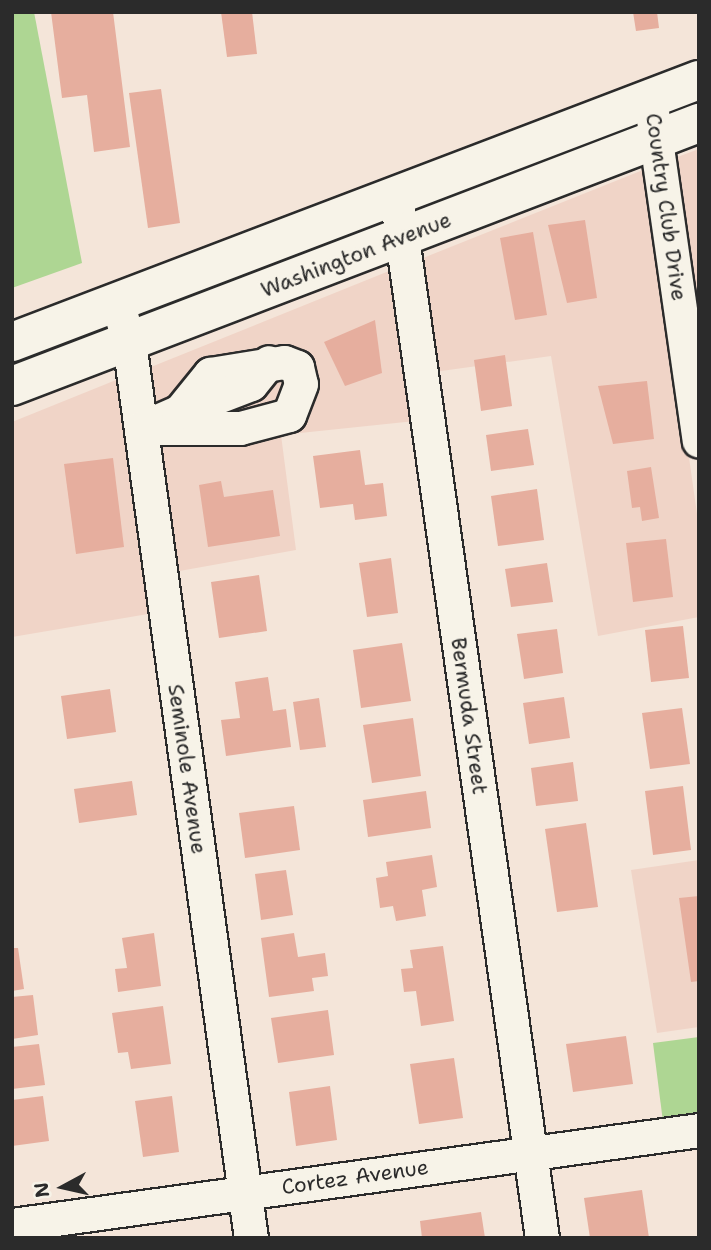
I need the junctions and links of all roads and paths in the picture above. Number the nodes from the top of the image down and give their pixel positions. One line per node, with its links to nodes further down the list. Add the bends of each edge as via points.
1 (699, 80): 2 (main road, Washington Avenue)
2 (650, 98): 4 (street, Country Club Drive); 5 (main road, Washington Avenue)
3 (699, 123): 4 (main road, Washington Avenue)
4 (656, 139): 6 (main road, Washington Avenue); 12 (street, Country Club Drive)
5 (396, 195): 6 (street, Bermuda Street); 7 (main road, Washington Avenue)
6 (402, 237): 9 (main road, Washington Avenue); 14 (street, Bermuda Street)
7 (117, 302): 8 (main road, Washington Avenue); 9 (street, Seminole Avenue)
8 (12, 342)
9 (129, 342): 10 (main road, Washington Avenue); 11 (street, Seminole Avenue)
10 (12, 386)
11 (141, 428): 11 (street, via 240,428 289,415 298,400 297,367 268,362 210,374 178,412); 15 (street, Seminole Avenue)
12 (699, 440)
13 (699, 1130): 14 (street, Cortez Avenue)
14 (530, 1152): 15 (street, Cortez Avenue); 18 (street, Bermuda Street)
15 (244, 1193): 16 (street, Cortez Avenue); 17 (street, Seminole Avenue)
16 (12, 1225)
17 (251, 1238)
18 (542, 1238)

